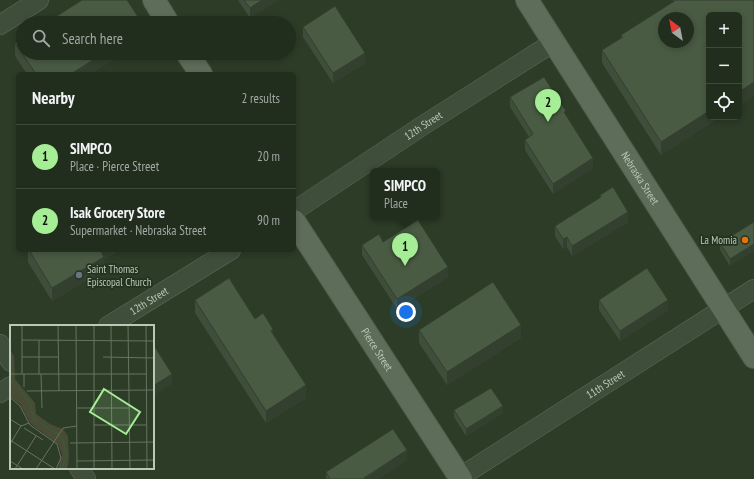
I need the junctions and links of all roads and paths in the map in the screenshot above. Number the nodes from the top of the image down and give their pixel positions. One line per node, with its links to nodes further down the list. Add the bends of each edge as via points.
1 (39, 0): 5 (street)
2 (154, 0): 4 (main road)
3 (527, 0): 6 (main road, Nebraska Street)
4 (164, 16)
5 (0, 25)
6 (554, 42): 9 (street, 12th Street); 13 (main road, Nebraska Street)
7 (192, 60): 8 (main road)
8 (200, 72)
9 (296, 210)
10 (296, 224): 21 (main road, Pierce Street)
11 (228, 252): 14 (street, 12th Street)
12 (754, 290): 13 (street, 11th Street)
13 (724, 309): 16 (main road, Nebraska Street); 21 (street, 11th Street)
14 (110, 325)
15 (0, 344): 17 (street)
16 (754, 357)
17 (10, 360)
18 (10, 387): 19 (street)
19 (0, 393)
20 (80, 469): 22 (street)
21 (459, 478)
22 (86, 479)

